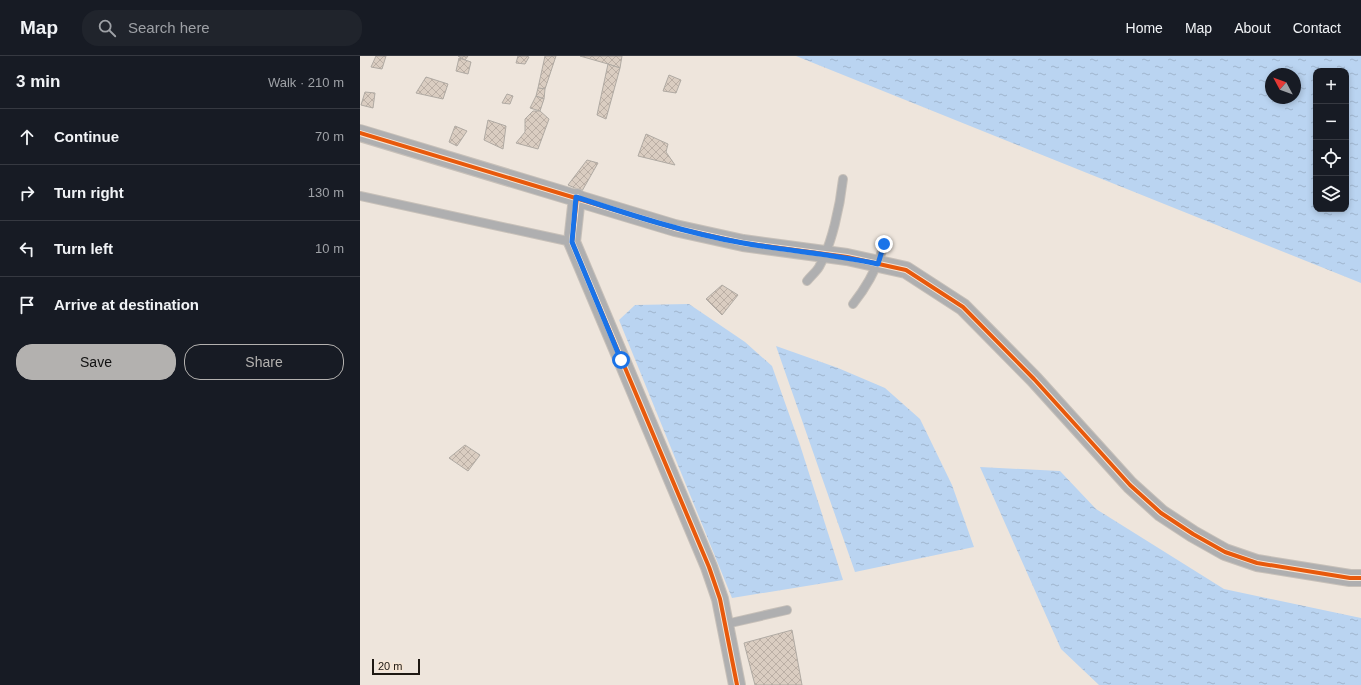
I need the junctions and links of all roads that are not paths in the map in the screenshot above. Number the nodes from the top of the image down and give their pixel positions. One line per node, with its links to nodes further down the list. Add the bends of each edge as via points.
1 (360, 133): 4 (street)
2 (843, 179): 7 (lane, via 834,228)
3 (360, 196): 5 (lane)
4 (576, 197): 5 (street); 7 (street, via 675,228 743,243)
5 (572, 242): 13 (street, via 692,527 720,599)
6 (884, 244): 8 (lane)
7 (824, 254): 8 (street); 9 (lane)
8 (878, 264): 10 (lane, via 866,287); 11 (street, via 906,270 963,307 1034,379 1130,485 1161,513 1193,534 1225,552 1257,563)
9 (807, 281)
10 (853, 304)
11 (1361, 578)
12 (787, 610): 13 (lane)
13 (726, 624): 14 (street)
14 (737, 685)

